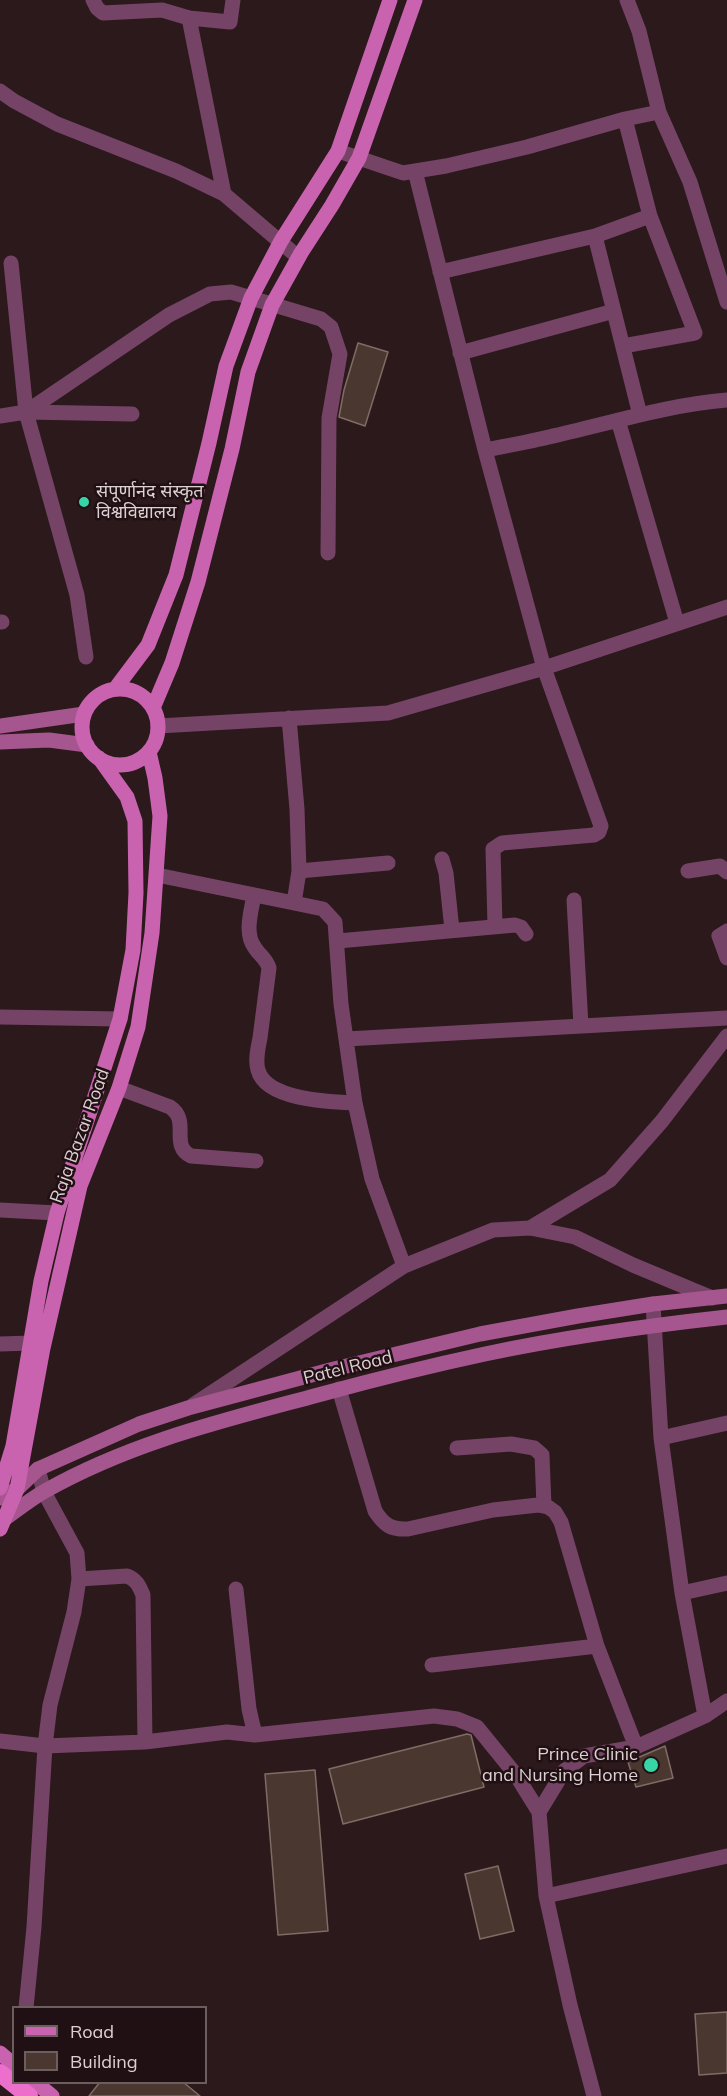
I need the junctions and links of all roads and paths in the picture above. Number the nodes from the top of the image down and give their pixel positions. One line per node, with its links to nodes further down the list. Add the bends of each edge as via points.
1 (93, 0): 6 (street, via 103,13 162,10)
2 (233, 0): 6 (street, via 230,22)
3 (390, 0): 10 (main road)
4 (415, 0): 11 (main road)
5 (627, 0): 8 (street, via 639,31)
6 (189, 18): 13 (street)
7 (0, 91): 13 (street, via 57,124)
8 (659, 112): 9 (street); 20 (street, via 690,182)
9 (625, 119): 12 (street, via 527,147); 14 (street)
10 (338, 151): 11 (street); 16 (main road)
11 (359, 158): 12 (street, via 403,173); 17 (main road)
12 (415, 171): 19 (street)
13 (224, 194): 16 (street)
14 (650, 216): 15 (street); 25 (street, via 695,333)
15 (596, 236): 19 (street); 24 (street)
16 (280, 241): 17 (street); 21 (main road)
17 (298, 257): 23 (main road)
18 (11, 263): 28 (street)
19 (440, 272): 26 (street)
20 (724, 284): 22 (street)
21 (251, 298): 23 (street); 28 (street, via 231,292 210,294 188,304); 35 (main road, via 226,366 176,575)
22 (727, 302)
23 (272, 305): 34 (street, via 321,319 331,327 340,354 329,418); 37 (main road, via 248,372)
24 (614, 311): 25 (street); 26 (street)
25 (623, 346): 30 (street)
26 (460, 353): 33 (street)
27 (727, 400): 30 (street)
28 (26, 412): 29 (street); 31 (street); 39 (street, via 76,595)
29 (132, 414)
30 (640, 415): 32 (street)
31 (0, 416)
32 (618, 420): 33 (street); 38 (street)
33 (485, 450): 40 (street)
34 (328, 553)
35 (165, 604): 37 (main road); 41 (main road, via 148,645)
36 (727, 607): 38 (street)
37 (189, 613): 42 (main road)
38 (677, 623): 40 (street)
39 (86, 657)
40 (544, 668): 44 (street, via 388,712); 62 (street, via 601,826 594,836 502,843 493,849)
41 (115, 689): 42 (main road, via 137,692); 43 (main road, via 95,698)
42 (153, 708): 47 (main road)
43 (84, 714): 45 (street); 50 (main road)
44 (290, 718): 47 (street); 55 (street)
45 (44, 719): 46 (street); 48 (street)
46 (0, 726)
47 (158, 726): 51 (main road)
48 (48, 740): 49 (street); 50 (street)
49 (0, 742)
50 (87, 746): 52 (main road)
51 (149, 752): 52 (main road, via 125,765); 58 (main road, Raja Bazar Road, via 160,816)
52 (99, 758): 69 (main road, Raja Bazar Road, via 126,797 135,821 133,950)
53 (441, 859): 63 (street)
54 (388, 863): 55 (street)
55 (299, 871): 61 (street)
56 (688, 871): 57 (street, via 720,866)
57 (727, 872)
58 (157, 875): 59 (street); 74 (main road, Raja Bazar Road, via 138,1028)
59 (254, 896): 61 (street); 75 (street, via 249,936 269,968 256,1062 261,1078 300,1097)
60 (574, 900): 71 (street)
61 (294, 903): 66 (street, via 329,914 335,922)
62 (495, 926): 63 (street); 65 (street, via 515,924)
63 (452, 930): 66 (street)
64 (727, 931): 67 (street, via 719,936)
65 (526, 934)
66 (338, 941): 73 (street)
67 (727, 958)
68 (0, 1017): 69 (street)
69 (120, 1018): 78 (main road, Raja Bazar Road)
70 (727, 1018): 71 (street)
71 (581, 1026): 73 (street)
72 (727, 1036): 79 (street, via 662,1122 610,1180)
73 (346, 1039): 75 (street)
74 (119, 1088): 76 (street, via 176,1111 185,1153); 94 (main road, Raja Bazar Road, via 71,1218)
75 (355, 1103): 80 (street, via 372,1179)
76 (256, 1161)
77 (0, 1210): 78 (street)
78 (57, 1213): 85 (main road, Raja Bazar Road)
79 (530, 1228): 80 (street, via 493,1230); 81 (street, via 575,1237 633,1265)
80 (404, 1266): 88 (street)
81 (720, 1297): 82 (street, Patel Road)
82 (653, 1304): 84 (street); 88 (street, Patel Road, via 480,1334)
83 (727, 1317): 84 (street, Patel Road)
84 (655, 1327): 87 (street, Patel Road, via 484,1354); 90 (street)
85 (31, 1343): 86 (street); 93 (main road, Raja Bazar Road, via 13,1446)
86 (0, 1344)
87 (339, 1389): 95 (street, Patel Road, via 146,1444); 97 (street, via 375,1511 383,1524 396,1530 408,1529 493,1510)
88 (188, 1408): 92 (street, Patel Road, via 139,1424)
89 (727, 1423): 90 (street)
90 (661, 1438): 102 (street)
91 (457, 1448): 97 (street, via 511,1444 534,1448 542,1455)
92 (38, 1469): 94 (street, Patel Road); 95 (street)
93 (0, 1488)
94 (17, 1489): 96 (street, Patel Road); 98 (main road, Raja Bazar Road)
95 (44, 1492): 98 (street, Patel Road); 99 (street, via 77,1553)
96 (0, 1498)
97 (544, 1506): 103 (street, via 555,1512 561,1522)
98 (2, 1523)
99 (79, 1579): 109 (street, via 127,1576 138,1584 142,1595); 110 (street)
100 (727, 1583): 102 (street)
101 (236, 1589): 107 (street)
102 (682, 1593): 106 (street)
103 (597, 1646): 104 (street); 111 (street)
104 (432, 1665)
105 (727, 1701): 106 (street)
106 (705, 1716): 111 (street)
107 (255, 1735): 109 (street, via 227,1732); 112 (street, via 434,1716 457,1719 477,1727 516,1774)
108 (0, 1741): 110 (street)
109 (145, 1742): 110 (street)
110 (45, 1746): 115 (street)
111 (636, 1747): 112 (street, via 584,1756 564,1771)
112 (539, 1812): 114 (street)
113 (727, 1856): 114 (street)
114 (546, 1896): 124 (street)
115 (26, 2006)
116 (0, 2053): 117 (main road)
117 (12, 2063)
118 (0, 2073): 119 (highway)
119 (12, 2083)
120 (14, 2084): 122 (highway)
121 (37, 2084): 123 (main road)
122 (29, 2096)
123 (52, 2096)
124 (594, 2096)

